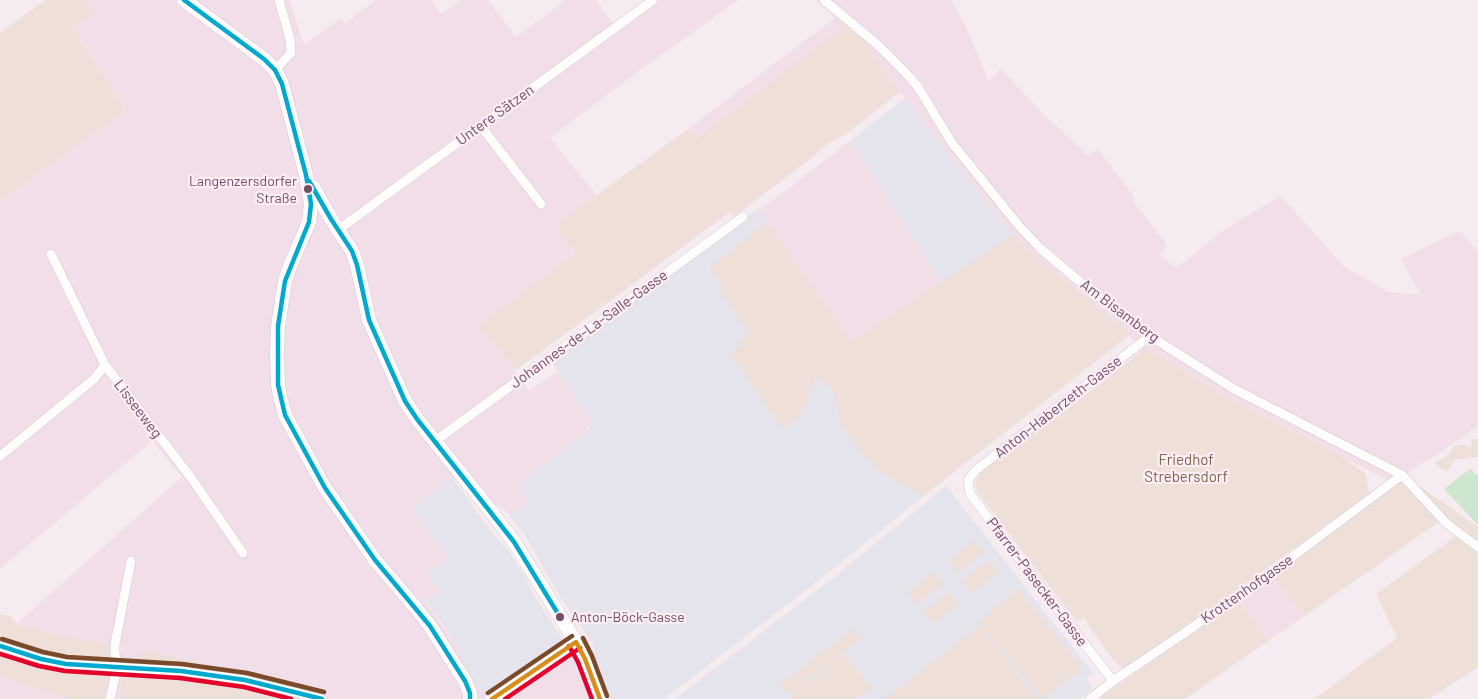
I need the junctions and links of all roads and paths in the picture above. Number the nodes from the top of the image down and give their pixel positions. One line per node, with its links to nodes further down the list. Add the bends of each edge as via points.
1 (184, 0): 5 (main road)
2 (279, 0): 5 (street, via 291,53)
3 (653, 0): 6 (street, Untere Sätzen)
4 (824, 0): 13 (street, Am Bisamberg, via 906,73 952,143 1041,249)
5 (275, 70): 7 (main road)
6 (480, 125): 8 (street); 11 (street, Untere Sätzen)
7 (306, 175): 10 (main road, via 312,204); 11 (main road)
8 (541, 204)
9 (743, 217): 15 (street, Johannes-de-La-Salle-Gasse)
10 (309, 222): 11 (main road, via 320,218); 28 (main road, via 285,281 278,326 277,370 283,407 325,488 375,560 430,626 465,681)
11 (334, 224): 15 (main road, via 355,258 369,320 391,371 405,401)
12 (51, 254): 14 (street, Lisseeweg)
13 (1150, 336): 17 (street, Am Bisamberg, via 1234,389); 18 (street, Anton-Haberzeth-Gasse)
14 (105, 365): 16 (street, via 94,379); 20 (street, Lisseeweg)
15 (435, 441): 22 (main road, via 514,542)
16 (0, 456)
17 (1402, 475): 19 (street, Am Bisamberg, via 1447,524); 25 (street, Krottenhofgasse, via 1287,561)
18 (968, 480): 25 (street, Pfarrer-Pasecker-Gasse, via 970,494)
19 (1478, 547)
20 (243, 553)
21 (131, 561): 24 (street, via 115,644)
22 (576, 642): 29 (main road); 30 (main road)
23 (0, 646): 24 (street, via 66,664)
24 (117, 668): 26 (street); 27 (street, via 234,678)
25 (1113, 681): 31 (street, Krottenhofgasse)
26 (110, 699)
27 (322, 699)
28 (470, 699)
29 (492, 699)
30 (600, 699)
31 (1090, 699)

